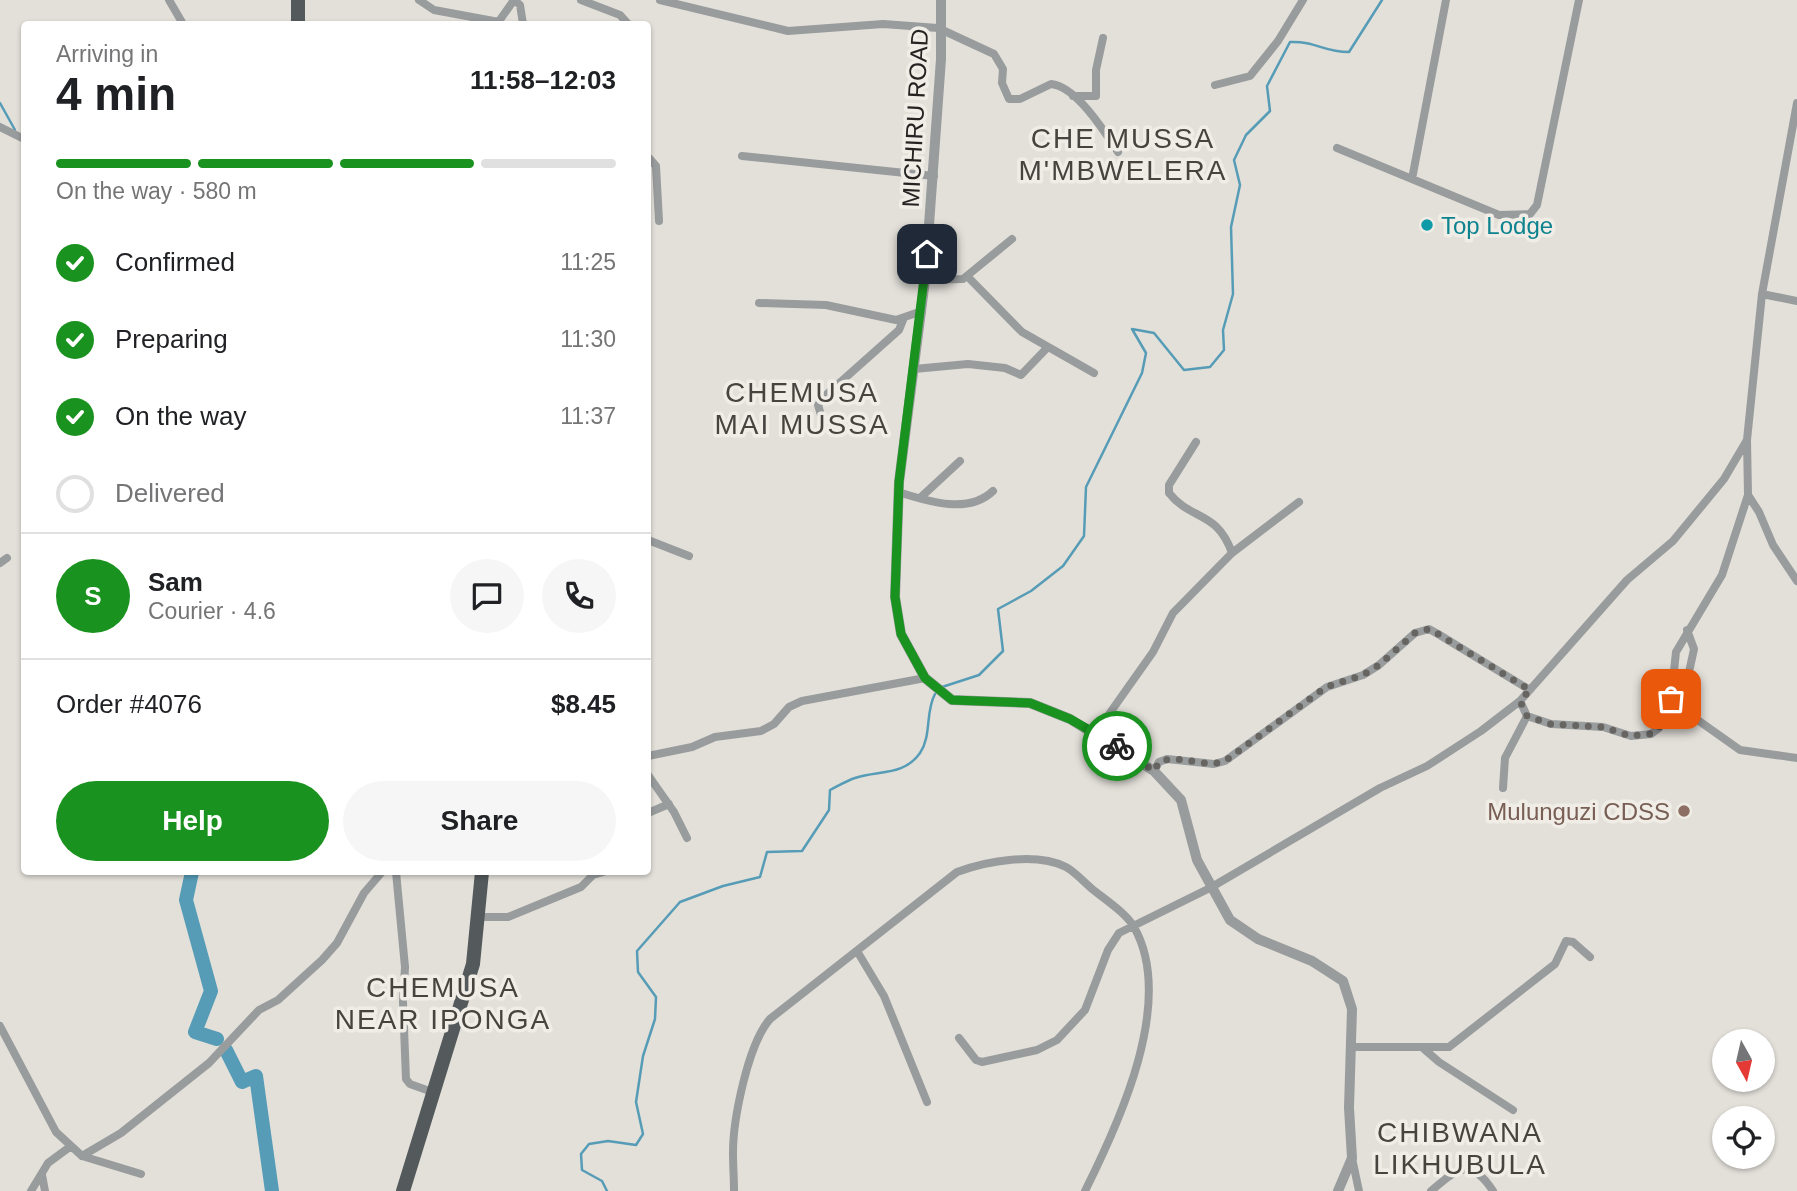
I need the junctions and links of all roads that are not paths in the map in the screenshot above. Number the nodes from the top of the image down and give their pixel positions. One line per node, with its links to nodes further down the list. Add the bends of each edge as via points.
1 (169, 0): 11 (street)
2 (298, 0): 12 (highway)
3 (419, 0): 13 (street, via 434,10)
4 (514, 0): 14 (street); 15 (street)
5 (581, 0): 16 (street)
6 (660, 0): 17 (street, via 789,31 883,24)
7 (941, 0): 17 (street, MICHIRU ROAD)
8 (1303, 0): 19 (street, via 1250,76)
9 (1446, 0): 29 (street)
10 (1579, 0): 29 (street, via 1533,212 1499,215)
11 (181, 21)
12 (298, 21)
13 (488, 21)
14 (499, 21)
15 (523, 21)
16 (625, 21)
17 (943, 30): 20 (street, via 994,54 1003,69 1002,83 1009,99 1020,99 1051,84); 28 (street, MICHIRU ROAD)
18 (1103, 38): 20 (street, via 1096,96)
19 (1215, 85)
20 (1073, 96): 25 (street, via 1099,121)
21 (1797, 103): 34 (street)
22 (0, 127): 23 (street)
23 (21, 138)
24 (1337, 148): 29 (street)
25 (1118, 152)
26 (742, 156): 28 (street)
27 (651, 160): 30 (street, via 656,166)
28 (934, 176): 33 (street, MICHIRU ROAD)
29 (1412, 179)
30 (659, 221)
31 (1012, 239): 32 (street)
32 (968, 277): 33 (street); 39 (street, via 1022,332)
33 (925, 280): 37 (street, MICHIRU ROAD)
34 (1762, 294): 35 (street); 43 (street)
35 (1797, 301)
36 (759, 303): 38 (street, via 826,305)
37 (922, 311): 38 (street); 40 (street, MICHIRU ROAD)
38 (903, 320): 42 (street, via 896,332 826,395 818,405)
39 (1047, 348): 40 (street, via 1021,375 968,364); 41 (street)
40 (914, 369): 47 (street, MICHIRU ROAD)
41 (1094, 373)
42 (821, 415)
43 (1747, 440): 48 (street); 57 (street, via 1724,479 1673,541 1627,580)
44 (1196, 442): 52 (street, via 1169,485 1169,493 1218,526)
45 (960, 461): 49 (street)
46 (993, 491): 49 (street, via 964,503)
47 (898, 492): 49 (street); 56 (street, MICHIRU ROAD, via 896,610 904,642)
48 (1748, 495): 54 (street); 55 (street, via 1722,575)
49 (920, 498)
50 (1299, 502): 52 (street)
51 (651, 541): 53 (street)
52 (1232, 553): 60 (street, via 1173,613 1153,652)
53 (689, 556)
54 (1797, 581)
55 (1687, 630): 59 (street, via 1676,652 1667,714 1651,734 1630,736 1603,727 1550,724); 62 (street, via 1694,649 1686,686 1692,716 1740,750)
56 (925, 678): 60 (street, MICHIRU ROAD, via 952,700 1023,701); 61 (street, via 802,701 761,731 715,737)
57 (1530, 690): 58 (street); 63 (street, via 1424,630 1368,671 1326,687 1236,755 1214,764 1167,759)
58 (1520, 701): 59 (street); 73 (street, via 1427,766 1380,788)
59 (1527, 716): 65 (street, via 1505,758)
60 (1095, 734): 63 (street, MICHIRU ROAD)
61 (651, 755)
62 (1797, 758)
63 (1154, 771): 73 (street, MICHIRU ROAD, via 1181,800 1197,860)
64 (651, 779): 66 (street)
65 (1503, 788)
66 (669, 804): 67 (street); 68 (street)
67 (651, 812)
68 (687, 838)
69 (379, 875): 86 (street, via 322,960 260,1010 209,1063 121,1133)
70 (396, 875): 82 (street, via 405,967 406,1079)
71 (482, 875): 74 (highway)
72 (593, 875): 74 (street, via 581,887 508,917)
73 (1210, 888): 75 (street); 80 (street, MICHIRU ROAD, via 1230,920 1243,930 1312,961 1343,981 1351,1001)
74 (480, 917): 82 (highway, via 470,975)
75 (1133, 925): 76 (street, via 1068,868 1036,861 984,863 946,880); 79 (street, via 1113,940 1084,1010 1057,1040 1037,1050 982,1062); 94 (street, via 1145,963 1146,1034 1135,1077)
76 (857, 951): 83 (street, via 884,996); 93 (street, via 770,1019 755,1041 733,1151)
77 (1590, 957): 81 (street, via 1566,940 1555,964 1457,1043)
78 (0, 1026): 85 (street, via 46,1118)
79 (959, 1038)
80 (1351, 1047): 81 (street); 87 (street, MICHIRU ROAD)
81 (1424, 1049): 84 (street)
82 (436, 1093): 92 (highway)
83 (927, 1102)
84 (1513, 1110)
85 (71, 1146): 86 (street); 89 (street, via 48,1163)
86 (82, 1156): 88 (street)
87 (1352, 1158): 95 (street, MICHIRU ROAD); 96 (street)
88 (141, 1174)
89 (42, 1175): 90 (street); 91 (street)
90 (31, 1191)
91 (44, 1191)
92 (403, 1191)
93 (734, 1191)
94 (1085, 1191)
95 (1338, 1191)
96 (1359, 1191)
97 (1431, 1191): 98 (street, via 1472,1168)
98 (1493, 1191)

